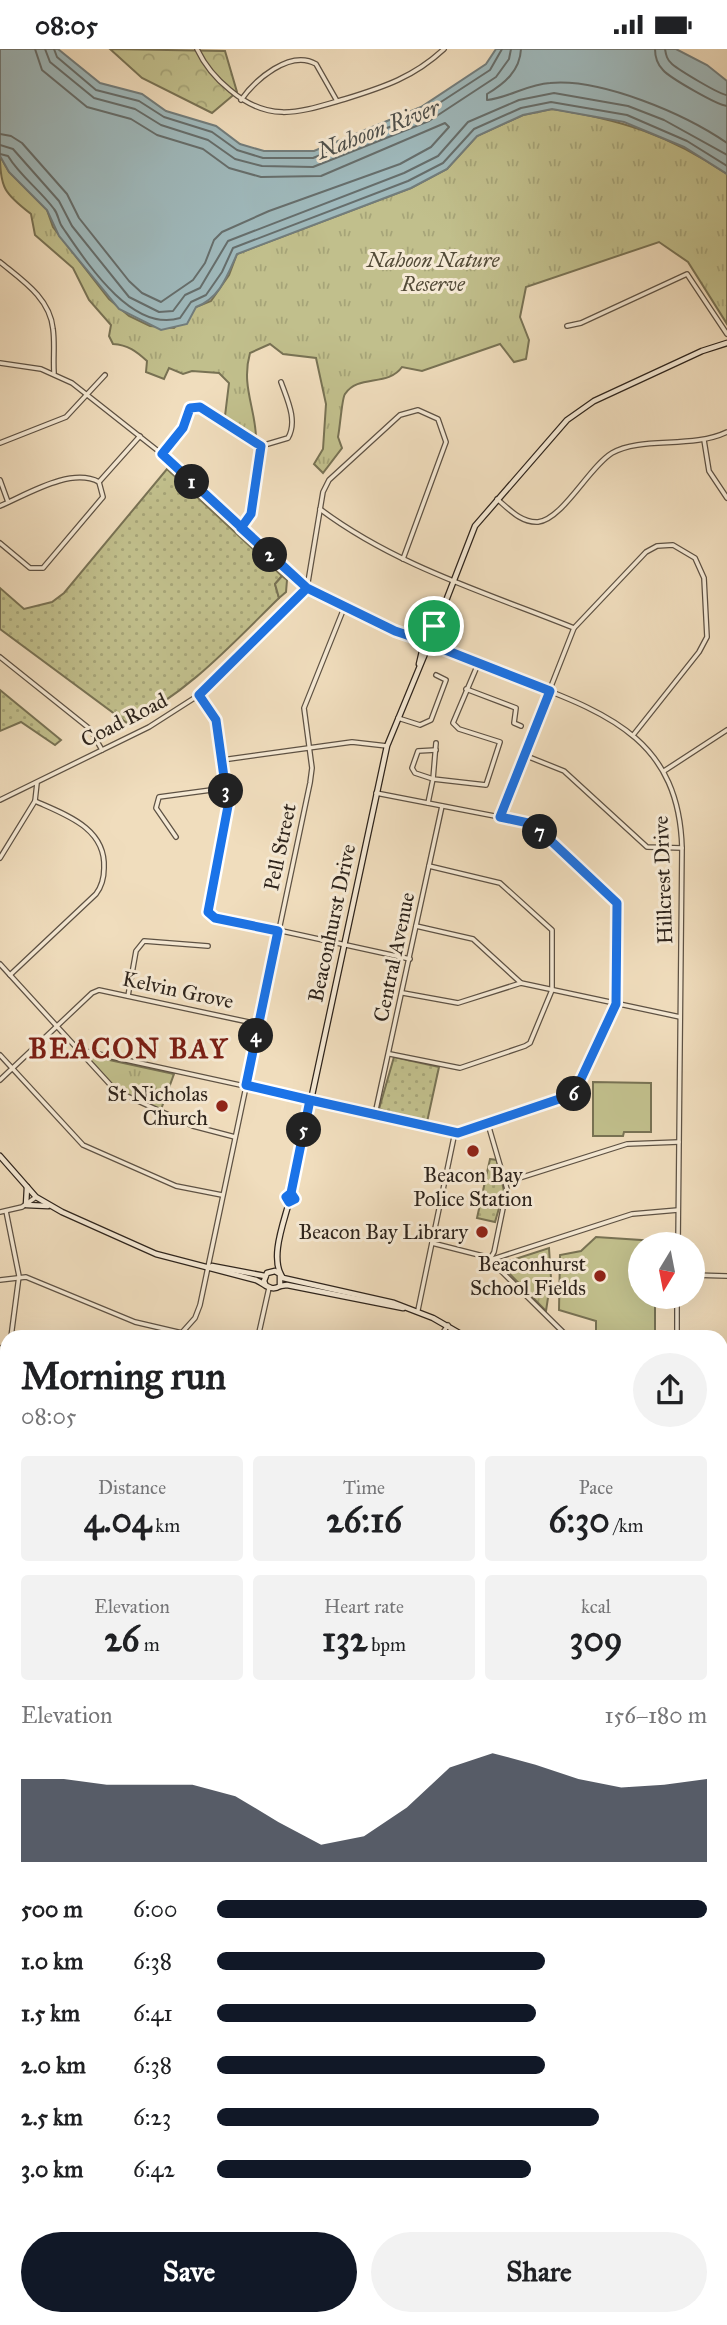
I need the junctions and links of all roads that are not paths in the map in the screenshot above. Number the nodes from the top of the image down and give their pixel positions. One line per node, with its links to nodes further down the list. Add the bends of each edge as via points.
1 (197, 49): 3 (street, via 209,71)
2 (444, 49): 4 (street, via 407,78)
3 (241, 100): 4 (street, via 261,110 285,113); 4 (street, via 264,73 286,60 300,58 316,64)
4 (338, 101)
5 (1, 264): 10 (street, via 32,288 47,311 53,326)
6 (567, 326): 7 (street, via 687,274)
7 (727, 334)
8 (727, 343): 25 (street, via 580,409)
9 (0, 363): 10 (street)
10 (54, 373): 13 (street)
11 (104, 375): 13 (street)
12 (281, 382): 20 (street, via 290,406 291,433)
13 (88, 395): 17 (street); 19 (street, via 66,417)
14 (446, 421): 15 (street)
15 (442, 426): 28 (street, via 424,411 400,415 329,480); 31 (street, via 445,450)
16 (727, 432): 18 (street)
17 (140, 436): 21 (street); 23 (street)
18 (704, 440): 24 (street, via 711,476); 25 (street, via 612,453 552,515 540,521 521,518)
19 (0, 443)
20 (261, 446): 21 (street, via 194,405 180,433); 29 (street, via 251,514)
21 (162, 454): 29 (street)
22 (0, 479): 26 (street)
23 (99, 482): 26 (street, via 78,477); 30 (street, via 103,497 43,568 30,568)
24 (727, 498)
25 (497, 499): 32 (street, via 471,533)
26 (8, 502): 27 (street)
27 (0, 506)
28 (320, 509): 31 (street, via 358,537); 33 (street)
29 (241, 528): 33 (street)
30 (0, 543)
31 (404, 559): 32 (street)
32 (452, 581): 35 (street); 36 (street, Beaconhurst Drive)
33 (307, 588): 34 (street); 42 (street, Coad Road)
34 (344, 608): 36 (street, Hillcrest Drive); 49 (street, Pell Street, via 305,703)
35 (574, 628): 41 (street); 46 (street, via 651,548 679,547 698,563 704,578 706,641)
36 (426, 645): 38 (street, Hillcrest Drive); 43 (street, Beaconhurst Drive)
37 (0, 657): 50 (street, via 90,729)
38 (478, 663): 40 (street); 41 (street, Hillcrest Drive)
39 (436, 675): 43 (street, via 446,680 431,720 420,725)
40 (466, 689): 44 (street, via 516,708 514,723); 55 (street, via 454,726 500,742 488,784)
41 (550, 691): 46 (street, Hillcrest Drive, via 598,710); 52 (street)
42 (199, 695): 50 (street, Coad Road, via 167,718); 53 (street, via 215,717)
43 (398, 718): 48 (street, Beaconhurst Drive)
44 (521, 726)
45 (727, 730): 54 (street)
46 (634, 734): 54 (street, Hillcrest Drive)
47 (436, 743): 51 (street)
48 (387, 746): 49 (street, via 361,741); 58 (street, Beaconhurst Drive)
49 (309, 748): 53 (street); 69 (street, Pell Street, via 310,783)
50 (102, 750): 56 (street, Coad Road)
51 (436, 750): 55 (street); 55 (street, via 418,751 412,768)
52 (524, 755): 63 (street); 65 (street, via 564,771 647,847)
53 (222, 760): 57 (street)
54 (664, 771): 65 (street, Hillcrest Drive, via 680,816)
55 (433, 779): 61 (street)
56 (37, 782): 59 (street, Coad Road); 60 (street)
57 (226, 787): 64 (street, via 159,797 156,808); 69 (street, via 228,811 207,909 215,918)
58 (376, 793): 61 (street); 70 (street, Beaconhurst Drive)
59 (1, 798)
60 (35, 801): 66 (street); 74 (street, via 75,820 98,840 104,855 103,876 96,894)
61 (428, 803): 62 (street)
62 (442, 806): 63 (street); 67 (street, Central Avenue)
63 (500, 817): 79 (street, via 533,824 617,903)
64 (176, 837)
65 (682, 848): 80 (street, Hillcrest Drive)
66 (0, 858)
67 (429, 866): 68 (street, Central Avenue); 76 (street, via 500,883 548,925 553,936)
68 (416, 926): 72 (street, Central Avenue); 75 (street, via 473,939)
69 (278, 931): 70 (street); 81 (street, Pell Street)
70 (343, 945): 72 (street); 89 (street, Beaconhurst Drive)
71 (208, 946): 78 (street, via 144,941 136,951)
72 (410, 959): 77 (street, Central Avenue)
73 (0, 964): 74 (street)
74 (9, 975): 82 (street)
75 (521, 983): 76 (street); 77 (street, via 458,1003)
76 (552, 990): 79 (street); 84 (street, via 525,1046 460,1067)
77 (403, 993): 84 (street, Central Avenue)
78 (128, 996): 81 (street, Kelvin Grove); 82 (street, Kelvin Grove, via 96,991)
79 (616, 1004): 80 (street); 91 (street, via 574,1094)
80 (680, 1017): 94 (street, Hillcrest Drive)
81 (258, 1024): 88 (street, Pell Street)
82 (57, 1027): 83 (street); 86 (street, Kelvin Grove)
83 (80, 1050): 88 (street); 93 (street, via 122,1095 193,1126)
84 (390, 1053): 90 (street, Central Avenue)
85 (0, 1055): 86 (street)
86 (12, 1068): 87 (street, Kelvin Grove); 98 (street, via 83,1145 176,1186)
87 (0, 1080)
88 (246, 1085): 89 (street); 93 (street, Pell Street)
89 (310, 1100): 90 (street); 107 (street, Beaconhurst Drive, via 291,1193 286,1197 289,1202)
90 (376, 1114): 92 (street)
91 (488, 1124): 92 (street); 96 (street)
92 (455, 1132): 106 (street)
93 (235, 1137): 98 (street, Pell Street)
94 (679, 1142): 96 (street, via 627,1144); 102 (street, Hillcrest Drive)
95 (0, 1156): 97 (street)
96 (507, 1182): 108 (street)
97 (27, 1186): 99 (street); 100 (street)
98 (222, 1196): 109 (street, Pell Street)
99 (36, 1197): 100 (street); 101 (street)
100 (26, 1205): 101 (street); 103 (street)
101 (49, 1206): 109 (street, via 156,1254)
102 (678, 1210): 105 (street, Hillcrest Drive); 108 (street, via 632,1214)
103 (6, 1211): 104 (street); 113 (street)
104 (0, 1212)
105 (678, 1232)
106 (432, 1243): 108 (street); 120 (street)
107 (278, 1256): 110 (street); 111 (street)
108 (490, 1259): 128 (street)
109 (208, 1266): 110 (street); 116 (street); 124 (street, Pell Street, via 198,1312)
110 (267, 1274): 111 (street); 116 (street)
111 (280, 1274): 117 (street); 120 (street, via 306,1285)
112 (705, 1275): 114 (street)
113 (19, 1276): 115 (street); 122 (street); 123 (street)
114 (727, 1276)
115 (0, 1280)
116 (267, 1287): 117 (street); 118 (street)
117 (279, 1287): 118 (street); 120 (street)
118 (269, 1296): 125 (street)
119 (677, 1309): 129 (street)
120 (418, 1310): 121 (street)
121 (448, 1325): 126 (street); 127 (street)
122 (12, 1330)
123 (167, 1330)
124 (184, 1330)
125 (260, 1330)
126 (445, 1330)
127 (456, 1330)
128 (561, 1330)
129 (677, 1330)

